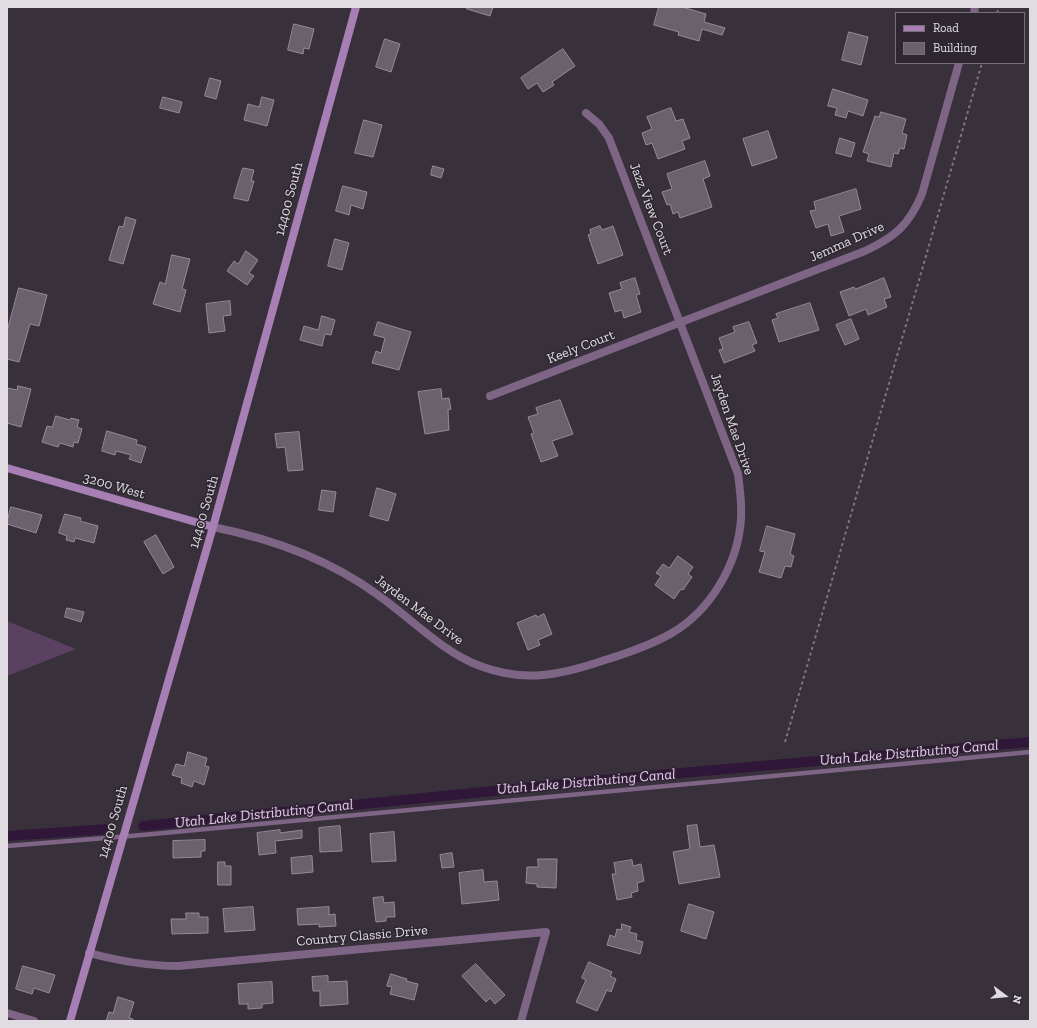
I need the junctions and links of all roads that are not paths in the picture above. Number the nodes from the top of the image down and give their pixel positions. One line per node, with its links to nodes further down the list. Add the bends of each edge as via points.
1 (356, 7): 7 (street, 14400 South)
2 (959, 64): 4 (street, Jemma Drive, via 922,194 915,210 896,234 865,251)
3 (586, 113): 4 (street, Jazz View Court, via 609,138)
4 (681, 322): 5 (street, Keely Court); 7 (street, Jayden Mae Drive, via 738,474 741,519 736,545 719,586 704,607 688,621 656,641 560,674 539,676 501,672 462,658 439,644 380,596 344,572 296,550)
5 (490, 396)
6 (7, 468): 7 (street, 3200 West)
7 (213, 527): 9 (street, 14400 South)
8 (1030, 752): 9 (lane)
9 (123, 836): 10 (lane); 11 (street, 14400 South)
10 (7, 846)
11 (89, 953): 14 (street, 14400 South); 15 (street, Country Classic Drive, via 151,966 178,966 546,932)
12 (7, 1014): 13 (street)
13 (34, 1021)
14 (70, 1021)
15 (521, 1021)

